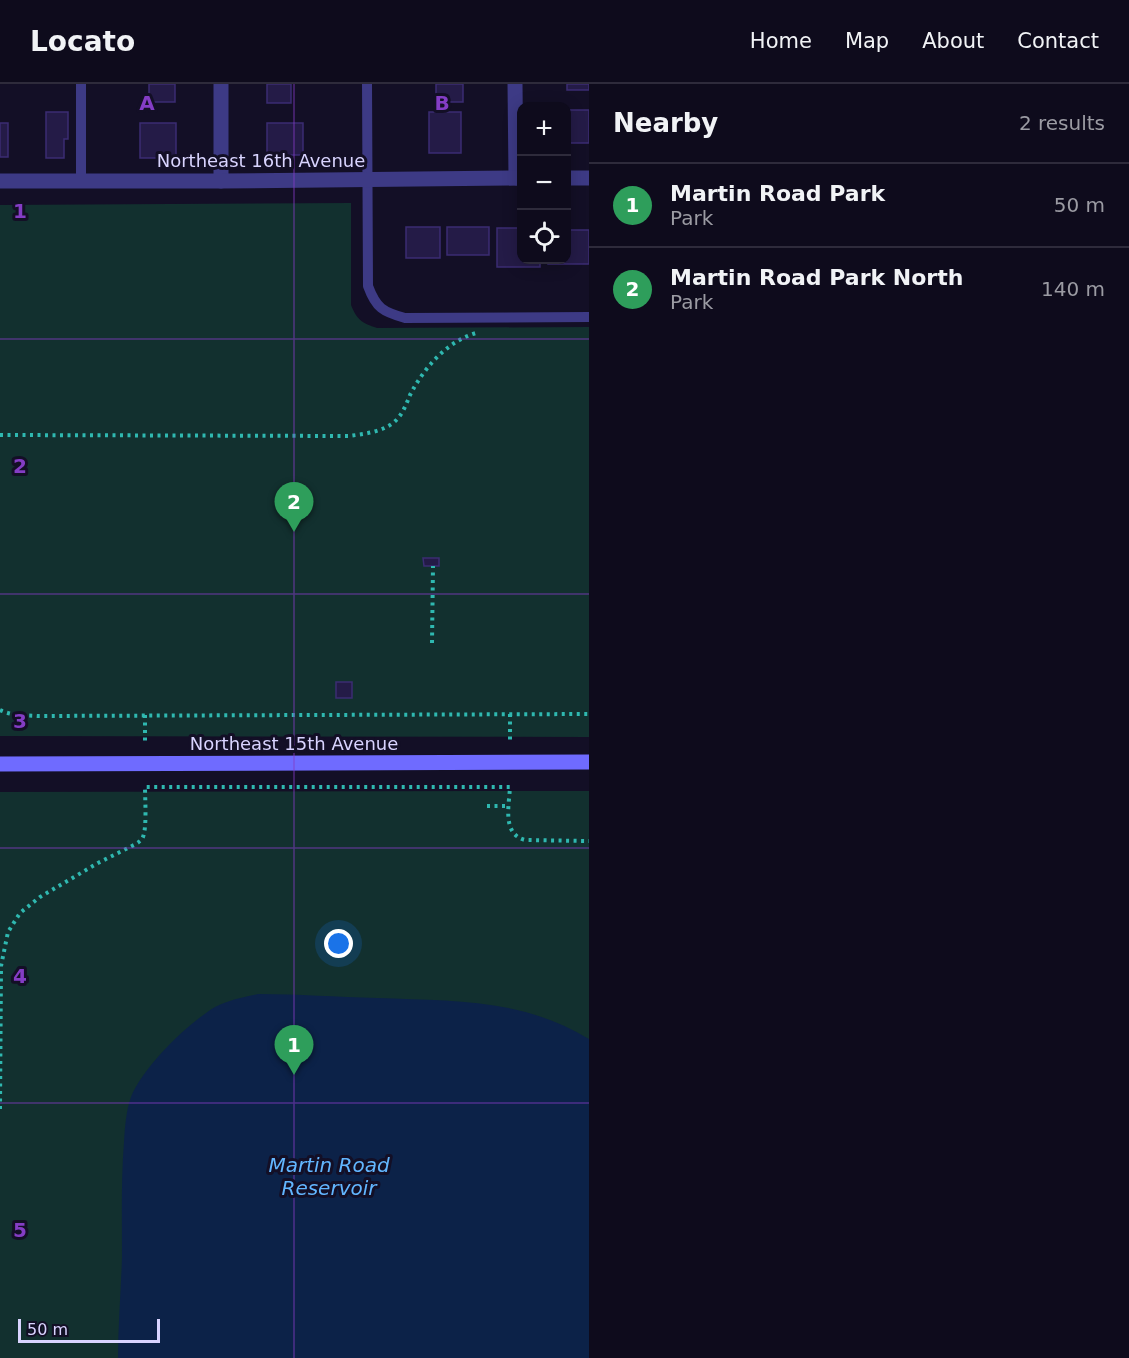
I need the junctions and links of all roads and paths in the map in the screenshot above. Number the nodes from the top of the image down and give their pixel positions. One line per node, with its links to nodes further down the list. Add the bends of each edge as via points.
1 (81, 84): 11 (lane)
2 (221, 84): 12 (street)
3 (367, 84): 9 (lane)
4 (515, 84): 5 (street)
5 (518, 156)
6 (517, 178): 9 (street, Northeast 16th Avenue)
7 (571, 178): 8 (street)
8 (589, 178)
9 (367, 179): 12 (street, Northeast 16th Avenue); 13 (lane, via 368,286 379,307 390,314 405,318)
10 (0, 181): 11 (street, Northeast 16th Avenue)
11 (81, 181): 12 (street, Northeast 16th Avenue)
12 (221, 181)
13 (589, 317)
14 (482, 331): 15 (path, via 437,356 394,422 363,435)
15 (0, 435)
16 (433, 566): 17 (path)
17 (432, 643)
18 (0, 710): 21 (path, via 38,716)
19 (510, 714): 20 (path); 21 (path); 22 (path)
20 (589, 714)
21 (145, 716): 23 (path)
22 (510, 741)
23 (145, 743)
24 (589, 762): 25 (street, Northeast 15th Avenue)
25 (0, 764)
26 (487, 806): 27 (path)
27 (509, 806): 28 (path, via 509,824 518,838); 29 (path, via 510,787 145,787 145,828 141,841 40,897 20,913 8,932 1,966)
28 (589, 841)
29 (0, 1109)

